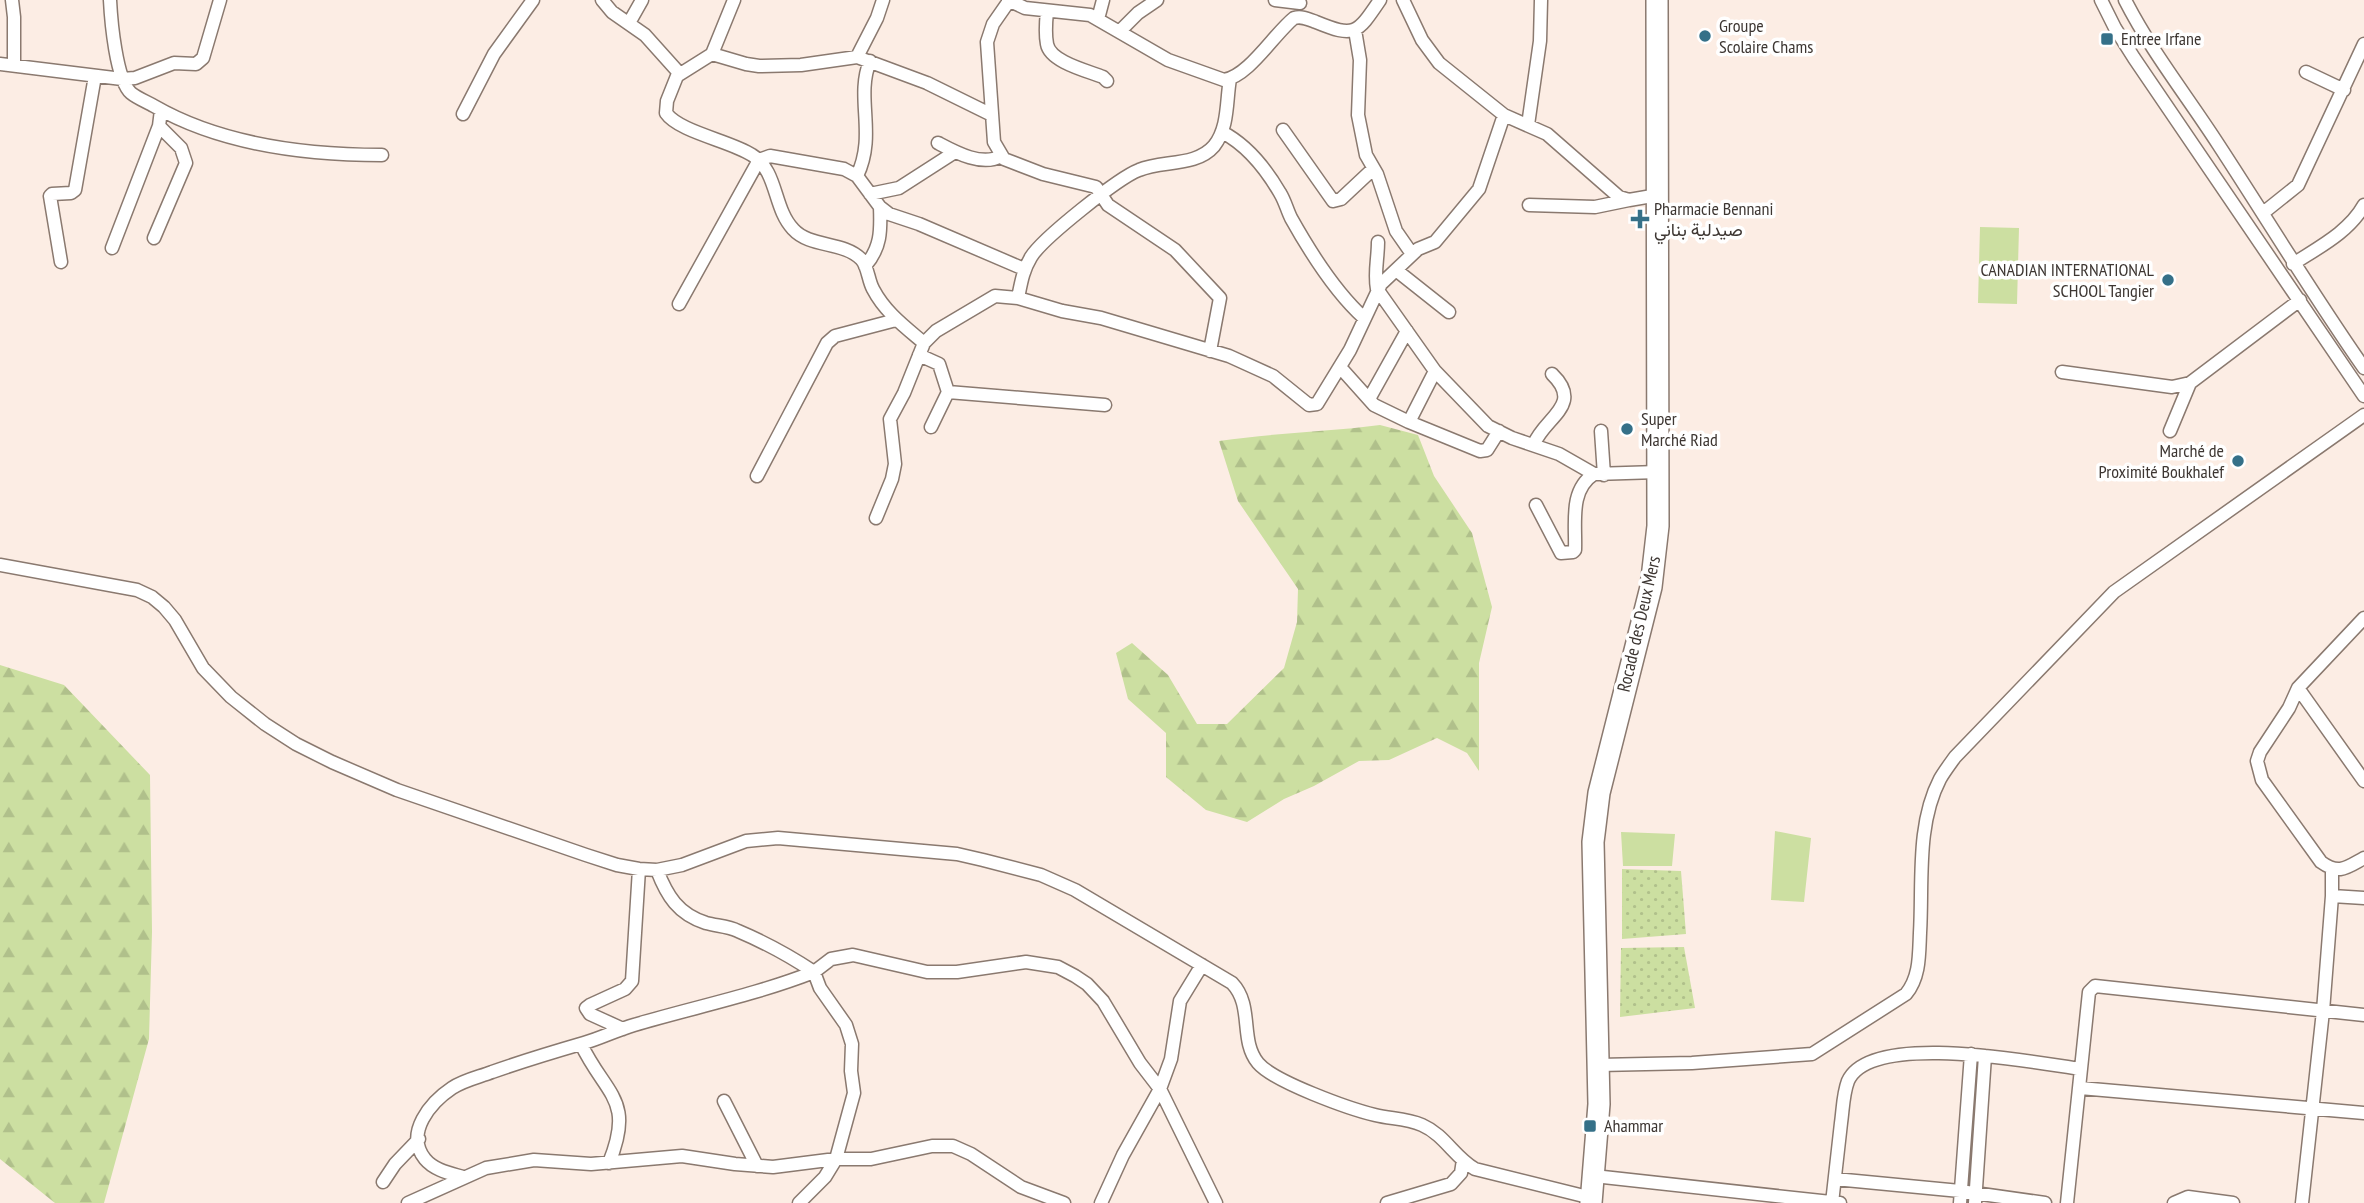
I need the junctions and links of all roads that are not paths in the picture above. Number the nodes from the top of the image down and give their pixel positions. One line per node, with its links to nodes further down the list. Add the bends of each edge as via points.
1 (12, 0): 31 (street)
2 (110, 0): 35 (street)
3 (220, 0): 35 (street, via 199,63 174,62)
4 (533, 0): 40 (street, via 494,54)
5 (602, 0): 23 (street)
6 (642, 0): 23 (street)
7 (734, 0): 27 (street)
8 (883, 0): 28 (street)
9 (1103, 0): 22 (street)
10 (1157, 0): 25 (street)
11 (1275, 0): 19 (street)
12 (1380, 0): 24 (street)
13 (1404, 0): 42 (street, via 1429,51)
14 (1541, 0): 43 (street)
15 (1657, 0): 55 (highway, Rocade des Deux Mers)
16 (2101, 0): 73 (street, via 2134,58)
17 (2125, 0): 61 (street)
18 (1009, 1): 20 (street); 41 (street, via 987,42)
19 (1300, 1): 21 (street)
20 (1047, 10): 22 (street); 37 (street, via 1049,51)
21 (1294, 18): 24 (street, via 1334,30); 36 (street)
22 (1098, 19): 25 (street)
23 (629, 23): 33 (street)
24 (1355, 30): 52 (street, via 1360,60 1358,116)
25 (1119, 32): 36 (street, via 1168,60)
26 (2364, 44): 38 (street)
27 (712, 54): 28 (street, via 759,66); 33 (street)
28 (857, 57): 29 (street)
29 (870, 61): 41 (street); 53 (street, via 864,86 868,131)
30 (0, 64): 31 (street)
31 (14, 65): 34 (street)
32 (2306, 72): 38 (street)
33 (680, 74): 51 (street, via 667,101 668,117)
34 (95, 76): 35 (street); 66 (street, via 75,190 50,196)
35 (122, 79): 39 (street, via 130,93)
36 (1230, 79): 46 (street)
37 (1107, 81)
38 (2344, 90): 61 (street, via 2298,185)
39 (161, 110): 44 (street); 49 (street, via 222,136 311,151)
40 (463, 114)
41 (992, 115): 50 (street, via 994,142)
42 (1504, 116): 43 (street); 65 (street, via 1479,189 1435,242)
43 (1528, 125): 57 (street, via 1554,140 1612,193)
44 (159, 126): 62 (street, via 181,148 186,163); 64 (street)
45 (1283, 130): 52 (street, via 1333,201)
46 (1222, 132): 56 (street, via 1201,156 1138,170); 76 (street, via 1255,157 1311,251)
47 (938, 143): 48 (street)
48 (955, 152): 50 (street, via 994,160); 54 (street, via 899,188)
49 (382, 155)
50 (1001, 156): 56 (street, via 1033,171 1096,187)
51 (759, 160): 53 (street, via 770,156 823,164); 68 (street, via 793,230 856,256); 74 (street)
52 (1373, 169): 65 (street, via 1396,230)
53 (857, 176): 54 (street)
54 (870, 194): 60 (street)
55 (1658, 195): 57 (street); 98 (highway, Rocade des Deux Mers)
56 (1101, 196): 69 (street, via 1037,248); 80 (street, via 1175,250 1217,292 1220,302)
57 (1629, 200): 58 (street, via 1595,207)
58 (1529, 205)
59 (2364, 205): 67 (street, via 2345,229)
60 (880, 207): 68 (street, via 879,244); 69 (street)
61 (2263, 213): 67 (street)
62 (154, 238)
63 (1378, 242): 71 (street)
64 (112, 248)
65 (1412, 254): 70 (street)
66 (61, 262)
67 (2293, 264): 82 (street)
68 (865, 266): 77 (street, via 871,285)
69 (1024, 269): 72 (street)
70 (1396, 270): 71 (street); 75 (street)
71 (1377, 289): 76 (street); 78 (street)
72 (1018, 298): 79 (street, via 989,298 936,331); 80 (street)
73 (2300, 300): 86 (street); 88 (street)
74 (679, 304)
75 (1449, 312)
76 (1364, 317): 81 (street)
77 (896, 320): 79 (street); 100 (street, via 835,336 827,343)
78 (1407, 331): 83 (street); 89 (street)
79 (921, 349): 87 (street, via 939,364); 102 (street, via 890,419 895,464)
80 (1210, 351): 81 (street, via 1263,370 1312,406 1320,401)
81 (1340, 367): 89 (street)
82 (2364, 368)
83 (1435, 370): 92 (street); 94 (street, via 1488,426)
84 (2062, 372): 86 (street, via 2172,387)
85 (1552, 374): 97 (street, via 1565,396 1563,406)
86 (2190, 383): 95 (street)
87 (948, 392): 90 (street); 93 (street)
88 (2364, 396)
89 (1369, 399): 92 (street)
90 (1105, 405)
91 (2364, 415): 121 (street, via 2114,592 1955,757 1940,779 1927,816 1918,961 1915,981 1906,995 1812,1054)
92 (1409, 422): 94 (street, via 1479,451 1487,450)
93 (931, 427)
94 (1499, 431): 97 (street)
95 (2170, 431)
96 (1601, 432): 99 (street)
97 (1534, 444): 99 (street)
98 (1658, 472): 99 (street); 121 (highway, Rocade des Deux Mers, via 1651,587 1599,793 1592,842)
99 (1599, 474): 101 (street, via 1578,489 1573,552 1561,553)
100 (757, 476)
101 (1536, 505)
102 (876, 518)
103 (0, 565): 108 (street, via 137,590 164,607 214,680 296,744 397,790)
104 (2364, 618): 105 (street)
105 (2298, 688): 106 (street); 110 (street, via 2257,761 2274,799)
106 (2364, 781)
107 (2364, 858): 110 (street)
108 (639, 869): 109 (street); 117 (street, via 632,981 586,1008)
109 (657, 870): 113 (street, via 737,844 778,838 957,854 1056,881); 114 (street, via 667,895 684,913 737,930)
110 (2332, 870): 111 (street)
111 (2332, 896): 112 (street); 115 (street)
112 (2364, 898)
113 (1202, 964): 124 (street, via 1180,1001 1171,1059); 130 (street, via 1233,984 1241,995 1251,1049 1265,1069 1353,1109 1424,1126)
114 (814, 972): 117 (street, via 771,989); 124 (street, via 831,960 853,955 941,973 1026,962 1058,967 1095,992); 129 (street, via 846,1025 852,1044 853,1093)
115 (2323, 1011): 116 (street); 122 (street, via 2095,986 2089,992); 126 (street)
116 (2364, 1015)
117 (623, 1029): 118 (street)
118 (581, 1044): 128 (street, via 453,1087 421,1121); 131 (street, via 618,1105 620,1132)
119 (1971, 1054): 120 (street); 135 (street, via 1879,1058 1853,1072 1843,1100); 137 (street)
120 (1985, 1056): 122 (street); 138 (street)
121 (1599, 1065): 133 (highway, Rocade des Deux Mers)
122 (2081, 1069): 123 (street)
123 (2080, 1088): 126 (street); 148 (street)
124 (1160, 1089): 139 (street); 144 (street)
125 (724, 1101): 132 (street)
126 (2313, 1108): 127 (street); 151 (street)
127 (2364, 1113)
128 (419, 1139): 134 (street, via 426,1160 439,1170); 136 (street)
129 (836, 1158): 132 (street); 142 (street, via 825,1177); 143 (street, via 871,1158 953,1146 1021,1188)
130 (1463, 1160): 140 (street, via 1484,1172); 145 (street, via 1461,1173 1451,1184)
131 (609, 1163): 132 (street, via 682,1156); 134 (street, via 534,1160)
132 (757, 1166)
133 (1594, 1176): 140 (highway, Rocade des Deux Mers); 146 (street)
134 (463, 1177): 141 (street)
135 (1835, 1179): 137 (street); 146 (street)
136 (383, 1182)
137 (1960, 1197): 138 (street)
138 (1975, 1198): 147 (street)
139 (1219, 1201)
140 (1592, 1201)
141 (408, 1203)
142 (799, 1203)
143 (1064, 1203)
144 (1101, 1203)
145 (1387, 1203)
146 (1835, 1203)
147 (2045, 1203)
148 (2067, 1203)
149 (2174, 1203): 150 (street, via 2188,1197)
150 (2233, 1203)
151 (2302, 1203)

